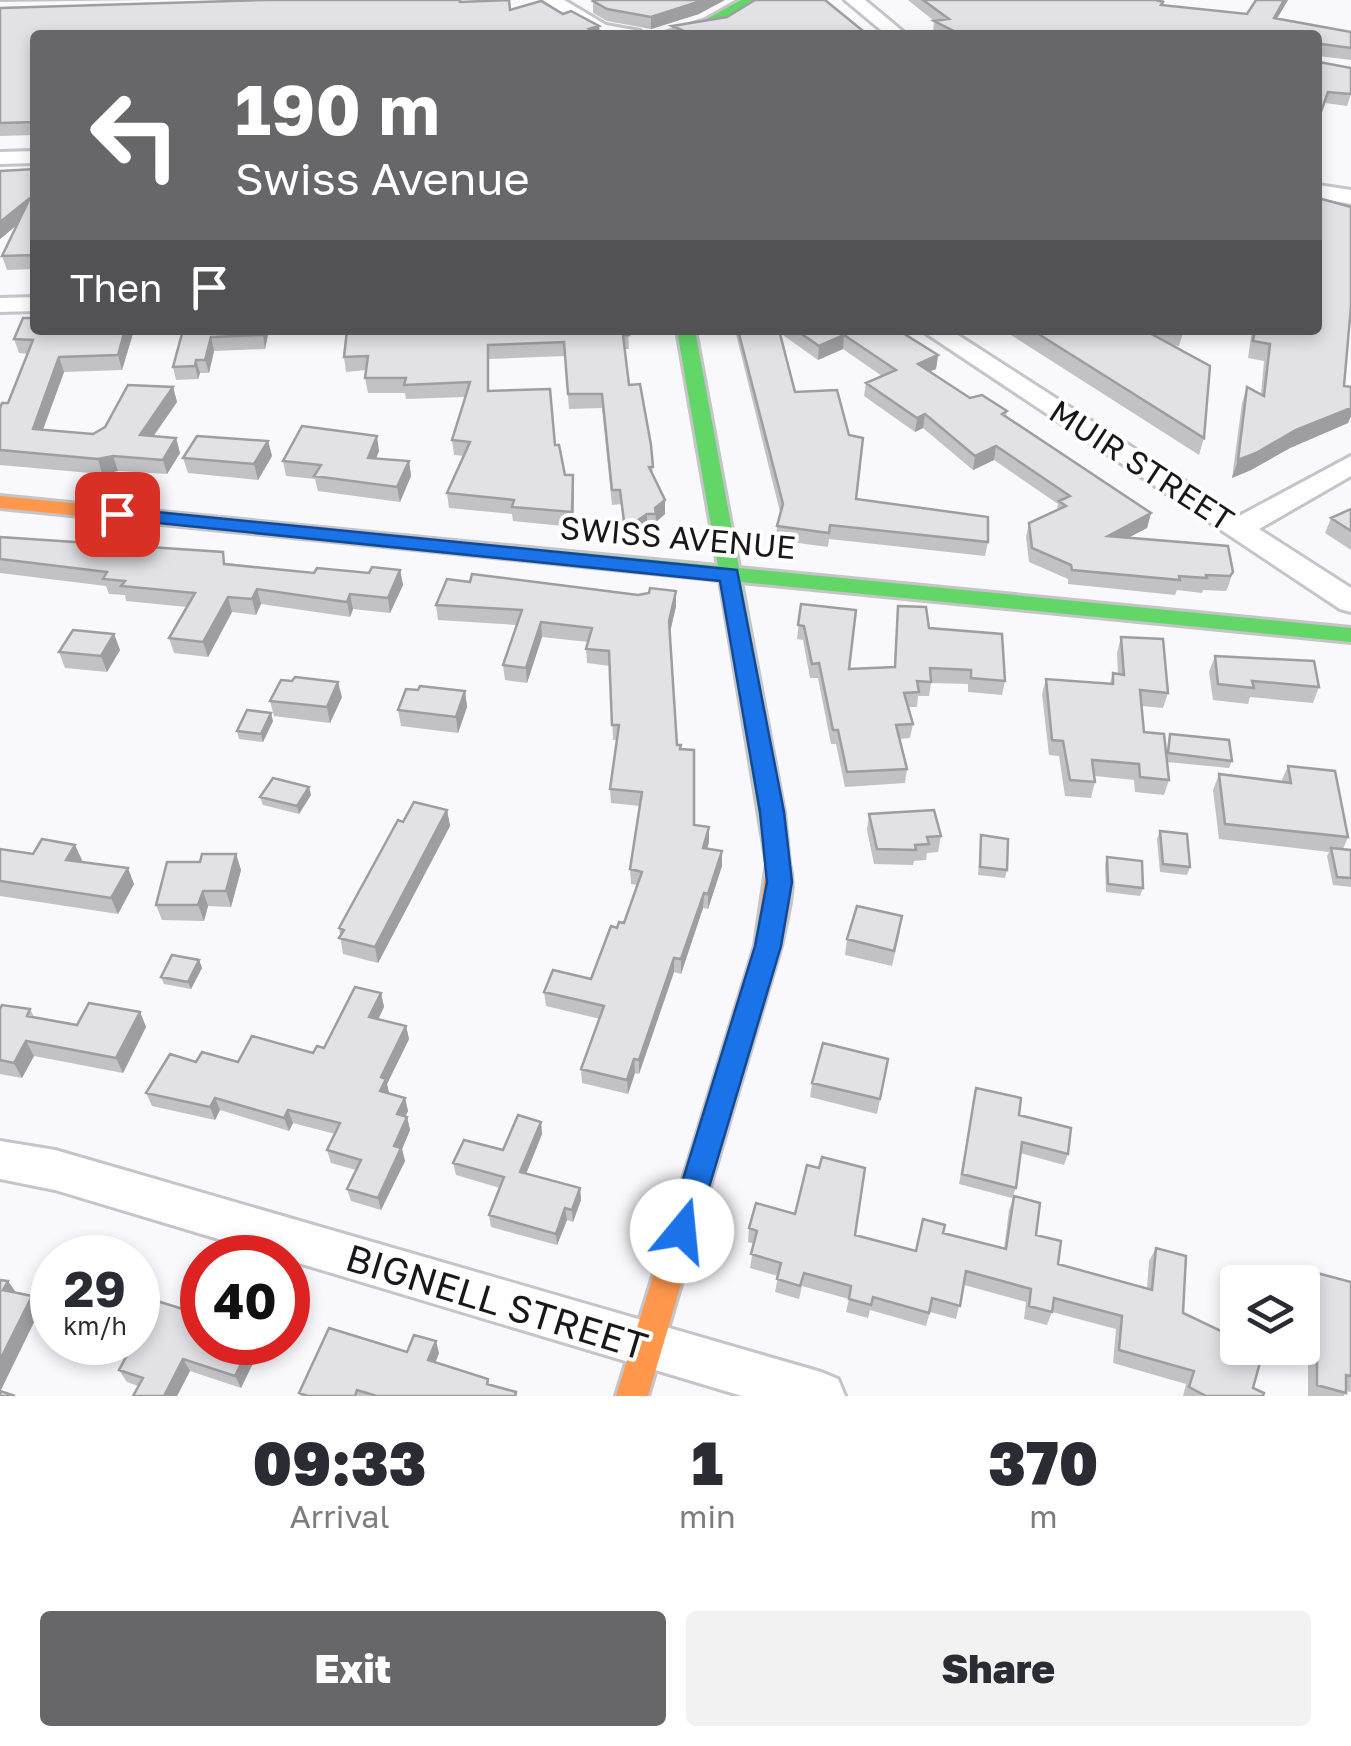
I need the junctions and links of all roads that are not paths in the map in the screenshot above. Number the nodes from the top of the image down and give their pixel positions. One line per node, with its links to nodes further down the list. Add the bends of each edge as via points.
1 (552, 0): 5 (street)
2 (750, 0): 4 (street)
3 (854, 0): 6 (street)
4 (703, 29)
5 (599, 30)
6 (892, 30)
7 (30, 157): 8 (street)
8 (0, 158)
9 (1322, 192): 10 (street)
10 (1349, 192)
11 (30, 304): 12 (street)
12 (0, 305)
13 (687, 335): 18 (street)
14 (941, 335): 17 (street, MUIR STREET)
15 (1351, 464): 17 (street)
16 (0, 502): 18 (street, SWISS AVENUE)
17 (1240, 528): 19 (street, MUIR STREET)
18 (730, 575): 20 (street, SWISS AVENUE); 22 (street, via 778,848 778,900)
19 (1351, 602)
20 (1351, 636)
21 (0, 1160): 22 (street, BIGNELL STREET, via 55,1170)
22 (648, 1346): 23 (street); 24 (street, BIGNELL STREET)
23 (632, 1396)
24 (821, 1396)

